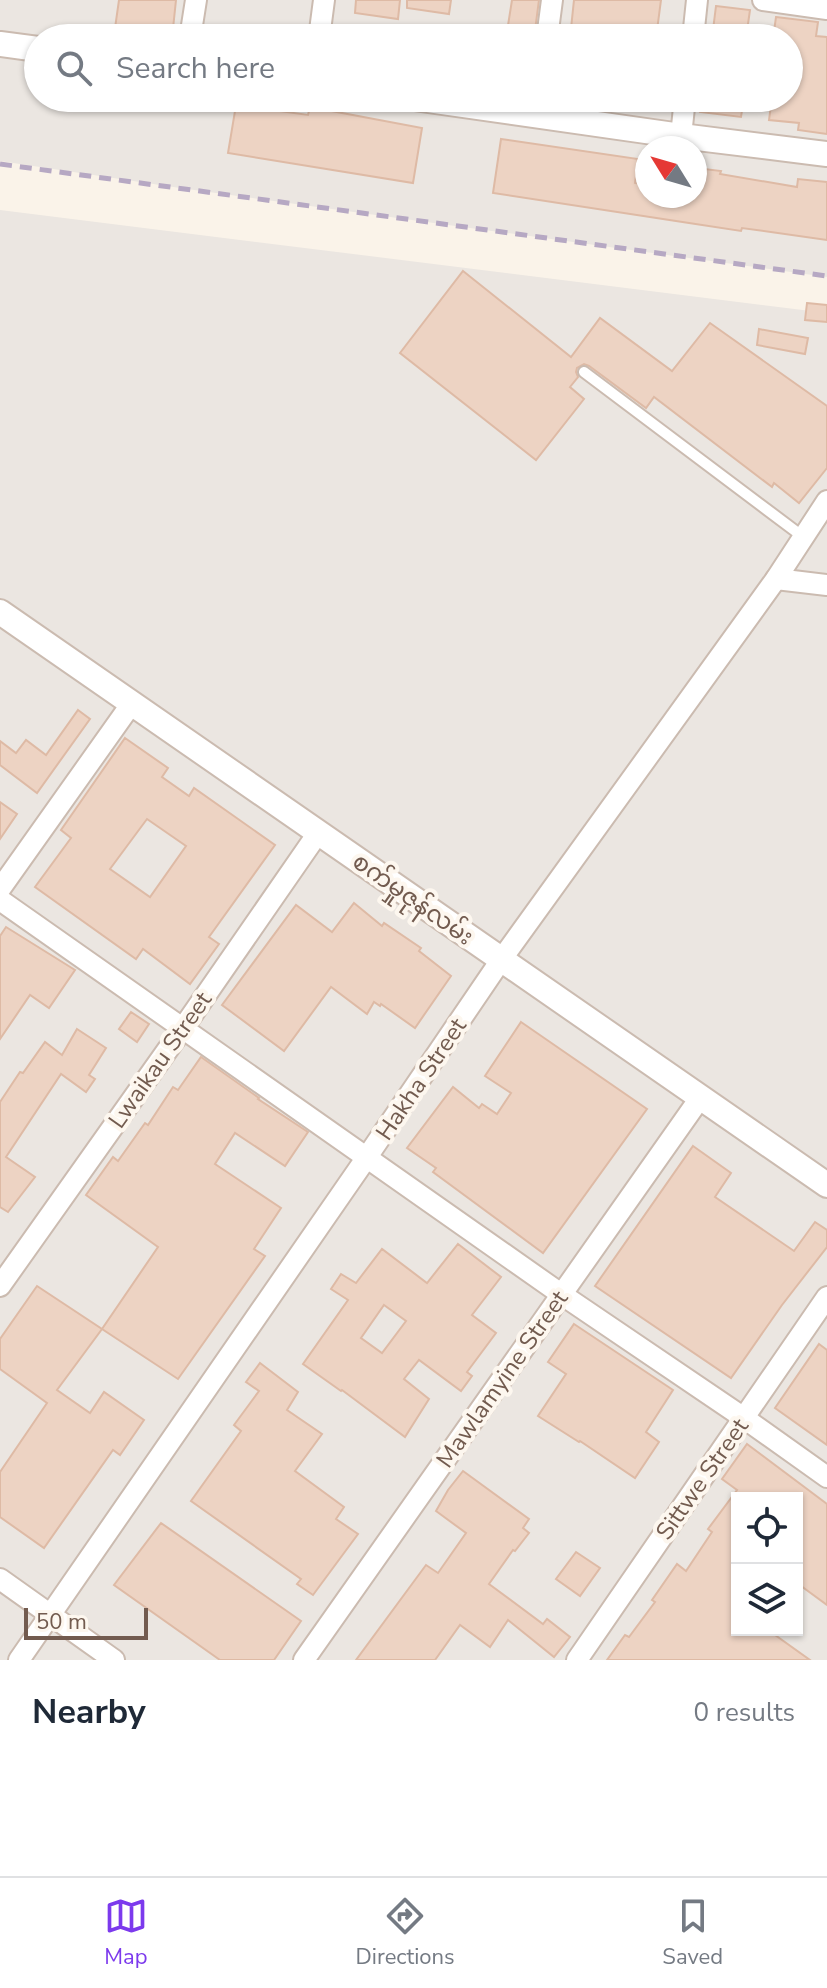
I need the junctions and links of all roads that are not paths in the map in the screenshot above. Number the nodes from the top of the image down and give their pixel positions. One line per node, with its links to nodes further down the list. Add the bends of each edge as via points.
1 (196, 0): 7 (street)
2 (324, 0): 8 (street)
3 (552, 0): 9 (street)
4 (697, 0): 10 (street)
5 (763, 0): 6 (street)
6 (827, 9)
7 (192, 24)
8 (321, 24)
9 (549, 24)
10 (694, 24)
11 (0, 44): 12 (street)
12 (24, 47)
13 (563, 112): 15 (street)
14 (684, 112): 15 (street)
15 (681, 136)
16 (707, 139): 17 (street)
17 (827, 154)
18 (584, 372): 20 (lane)
19 (827, 501): 20 (street, Hakha Street)
20 (802, 536): 21 (street, Hakha Street)
21 (776, 579): 22 (street); 28 (street, Hakha Street)
22 (827, 585)
23 (0, 612): 24 (street, စက်မှုဇုန်လမ်း)
24 (132, 703): 25 (street, စက်မှုဇုန်လမ်း); 26 (street)
25 (318, 833): 28 (street, စက်မှုဇုန်လမ်း); 29 (street, Lwaikau Street)
26 (0, 889)
27 (0, 900): 29 (street)
28 (501, 960): 30 (street, စက်မှုဇုန်လမ်း); 31 (street, Hakha Street)
29 (183, 1028): 31 (street); 33 (street, Lwaikau Street)
30 (700, 1098): 32 (street, စက်မှုဇုန်လမ်း); 34 (street, Mawlamyine Street)
31 (367, 1157): 34 (street); 39 (street, Hakha Street)
32 (827, 1185)
33 (0, 1286)
34 (561, 1294): 36 (street); 42 (street, Mawlamyine Street)
35 (827, 1297): 36 (street, Sittwe Street)
36 (744, 1418): 37 (street); 43 (street, Sittwe Street)
37 (827, 1477)
38 (0, 1579): 39 (street)
39 (50, 1615): 40 (street, Hakha Street); 41 (street)
40 (19, 1660)
41 (114, 1660)
42 (304, 1660)
43 (577, 1660)

